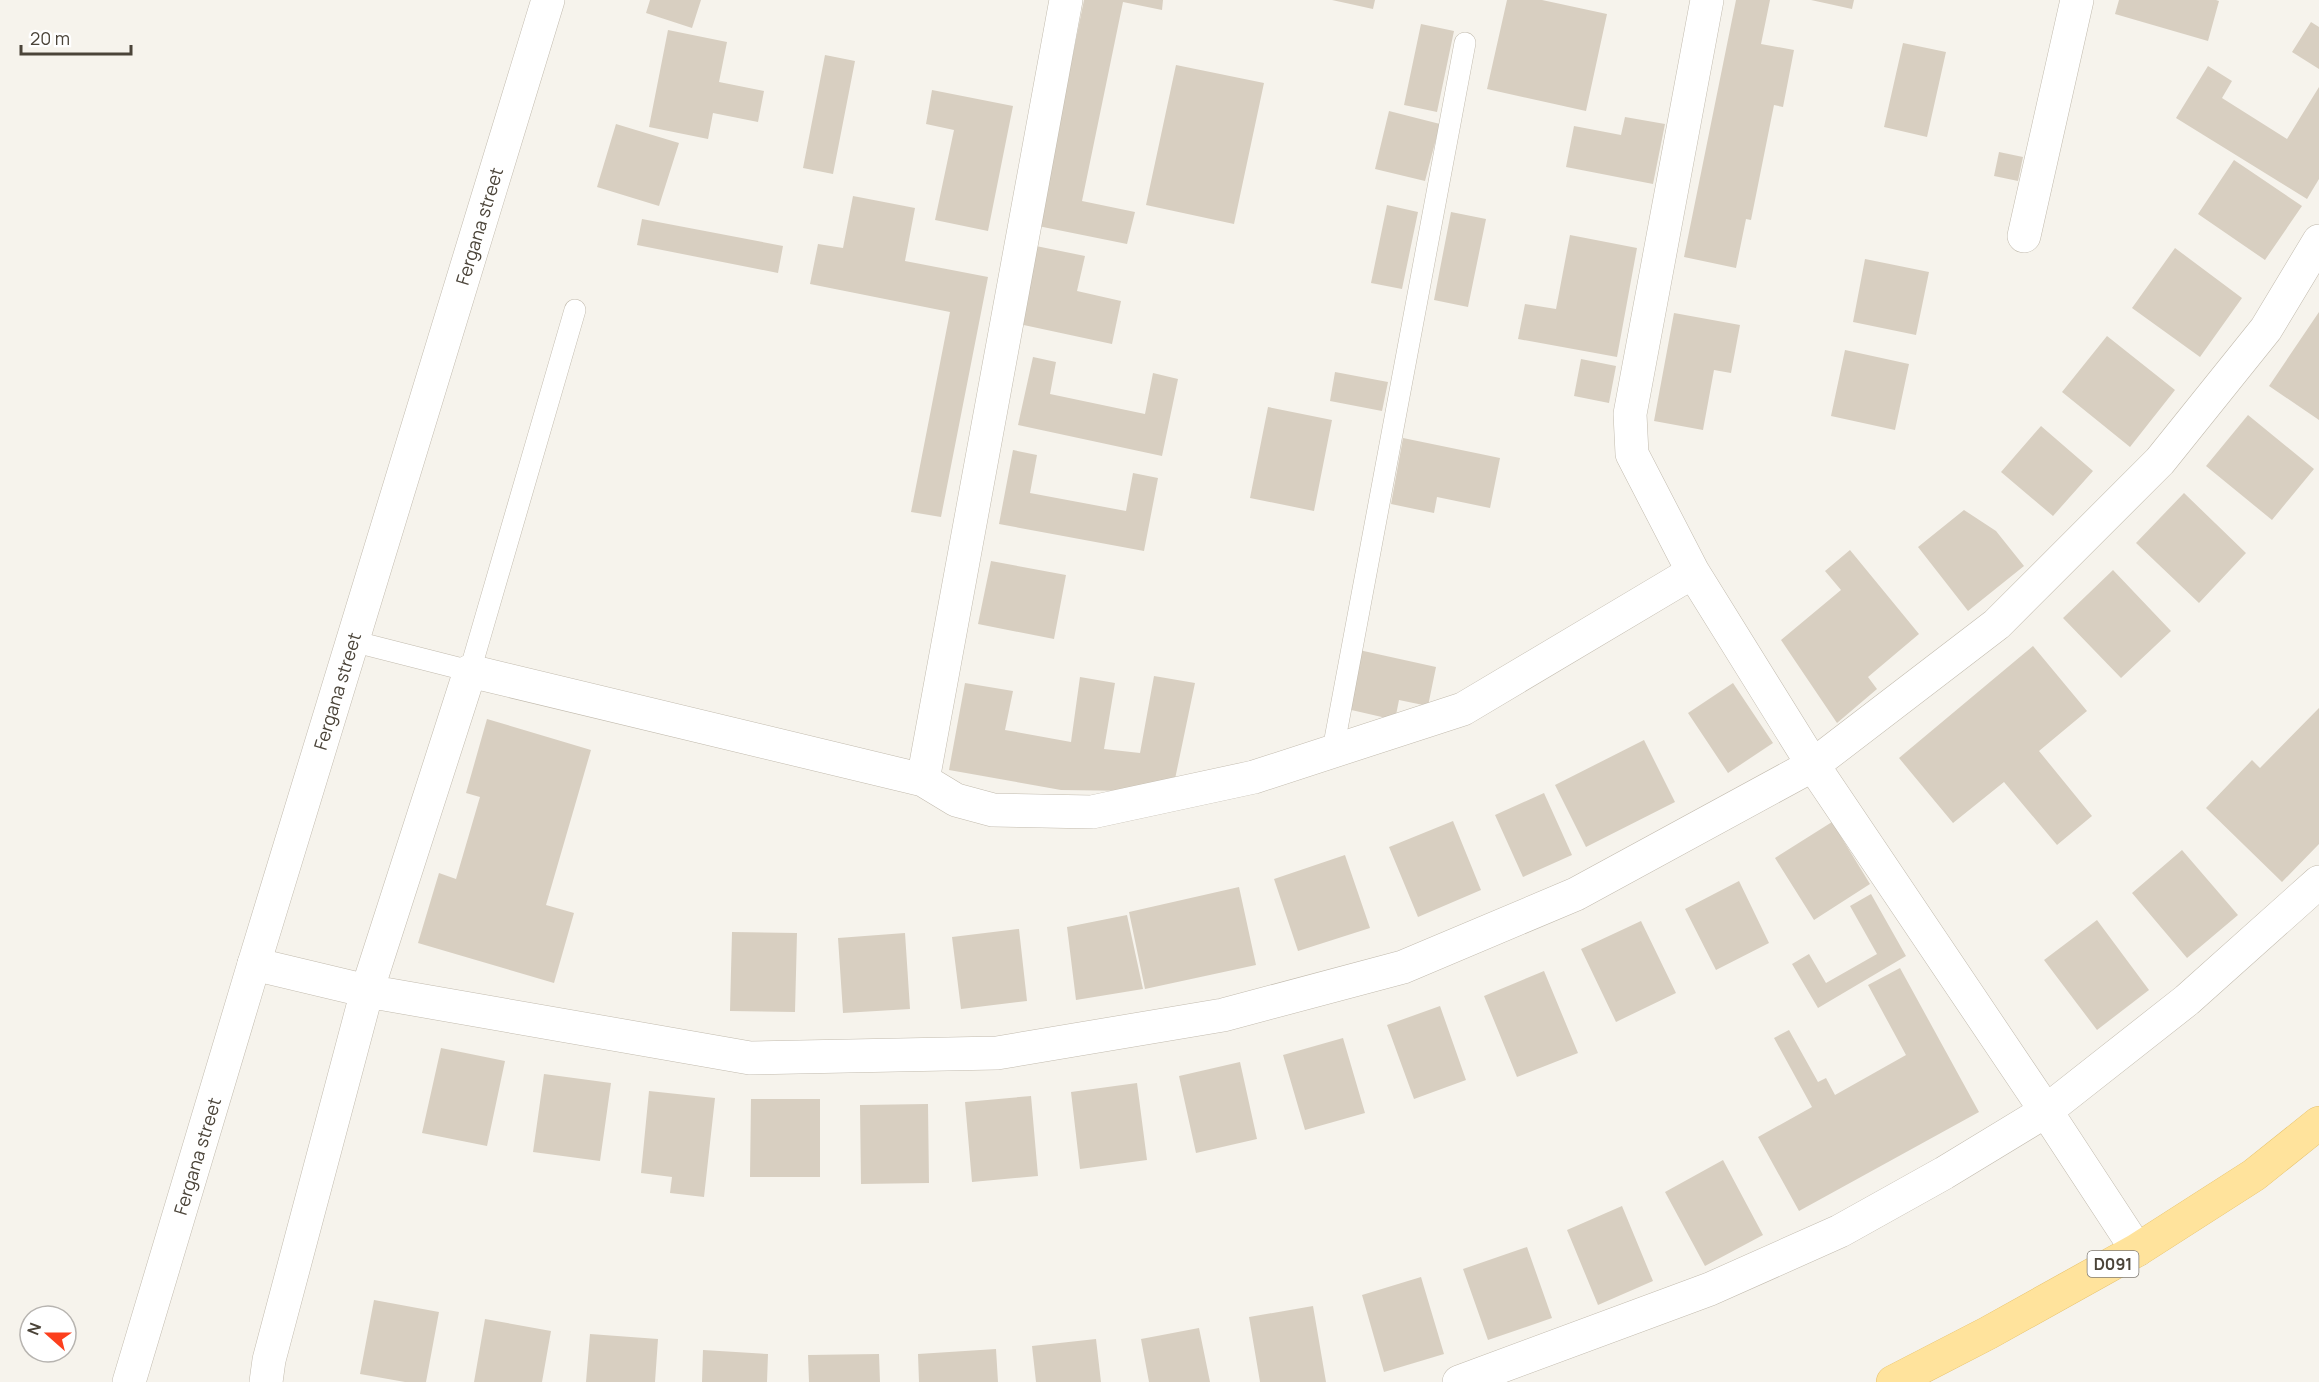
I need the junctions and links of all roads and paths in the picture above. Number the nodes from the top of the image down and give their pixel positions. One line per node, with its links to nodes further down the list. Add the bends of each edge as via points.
1 (548, 0): 10 (street, Fergana street)
2 (1066, 0): 14 (street)
3 (1707, 0): 9 (street, via 1630,414 1632,454)
4 (2077, 0): 6 (street)
5 (1465, 43): 12 (lane)
6 (2024, 236)
7 (2319, 242): 13 (street, via 2266,329 2160,461 1997,624)
8 (575, 310): 11 (lane)
9 (1693, 572): 12 (street, via 1463,710); 13 (street)
10 (352, 641): 11 (lane); 16 (street, Fergana street)
11 (470, 670): 14 (street); 17 (street)
12 (1333, 750): 14 (street, via 1254,777 1092,812 993,810 956,800)
13 (1813, 765): 17 (street, via 1576,894 1403,966 1223,1015 997,1053 750,1058); 18 (street)
14 (923, 780)
15 (2319, 882): 18 (street, via 2187,1000)
16 (254, 964): 17 (street); 21 (street, Fergana street)
17 (367, 991): 22 (street)
18 (2046, 1111): 20 (street); 23 (street, via 1840,1231 1710,1289)
19 (2319, 1123): 20 (main road, D091, via 2254,1175)
20 (2138, 1250): 24 (main road, D091)
21 (129, 1382)
22 (266, 1382)
23 (1459, 1382)
24 (1893, 1382)

